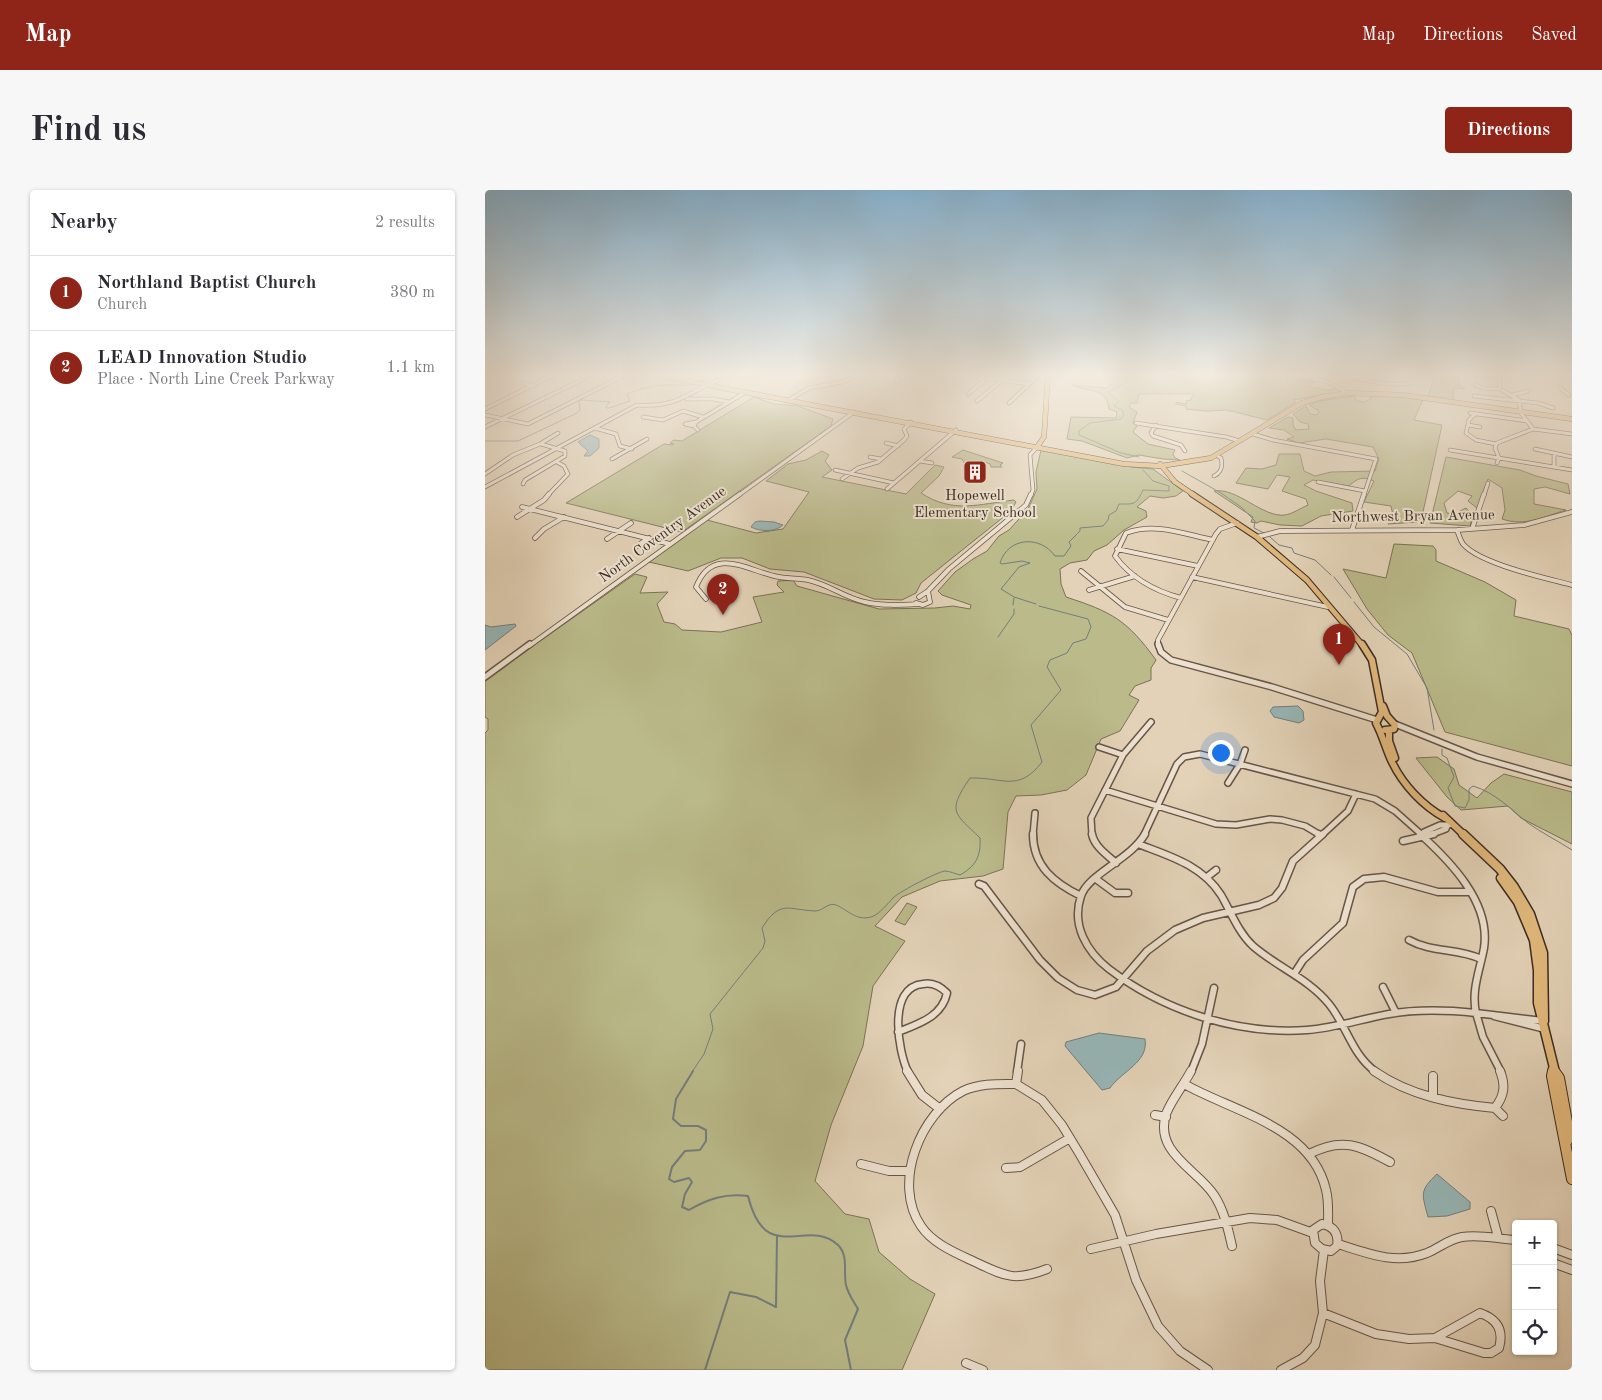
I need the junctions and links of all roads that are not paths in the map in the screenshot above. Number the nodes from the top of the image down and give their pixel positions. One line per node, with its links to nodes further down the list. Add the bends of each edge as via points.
1 (592, 429): 26 (street)
2 (599, 429): 27 (street, via 613,432 618,436 620,446)
3 (831, 429): 76 (street, North Coventry Avenue)
4 (904, 429): 24 (street, via 906,438)
5 (944, 429): 13 (main road)
6 (1044, 429): 25 (main road)
7 (1153, 429): 30 (street, via 1153,436 1181,445)
8 (1180, 429): 20 (street)
9 (1261, 429): 15 (main road)
10 (1467, 429): 17 (street, via 1466,433)
11 (1532, 429): 23 (street)
12 (1540, 429): 16 (street)
13 (955, 431): 25 (main road); 38 (street)
14 (558, 433): 22 (street)
15 (1253, 434): 20 (main road); 58 (street, via 1374,459 1376,462)
16 (1572, 434)
17 (1471, 438): 19 (street); 23 (street)
18 (647, 439): 27 (street)
19 (1466, 439)
20 (1240, 441): 32 (main road)
21 (887, 443): 24 (street)
22 (540, 444): 26 (street); 49 (street)
23 (1495, 444): 35 (street)
24 (897, 446): 37 (street)
25 (1038, 446): 42 (main road); 43 (main road, via 1124,464); 86 (street, via 1031,462 1033,490 1026,505 949,569)
26 (558, 448): 39 (street, via 565,454); 56 (street)
27 (632, 449): 36 (street)
28 (1535, 449): 31 (street)
29 (1450, 450): 35 (street)
30 (1185, 451)
31 (1554, 453): 34 (street); 44 (street)
32 (1216, 455): 42 (main road, via 1193,462); 50 (street, via 1221,458 1222,468)
33 (870, 457): 37 (street)
34 (1572, 457)
35 (1499, 458): 41 (street); 44 (street)
36 (613, 459)
37 (881, 459): 48 (street)
38 (920, 461): 40 (street); 53 (street)
39 (557, 462): 55 (street); 61 (street, via 566,468 567,478)
40 (932, 463)
41 (1497, 463)
42 (1163, 464): 43 (main road); 47 (main road); 59 (main road)
43 (1145, 465): 47 (main road)
44 (1553, 467): 46 (street)
45 (835, 470): 48 (street)
46 (1572, 470)
47 (1165, 472): 59 (main road)
48 (850, 473): 51 (street); 53 (street)
49 (485, 474)
50 (1214, 476)
51 (842, 479)
52 (1317, 482): 58 (street)
53 (894, 483): 57 (street)
54 (1489, 483): 67 (street)
55 (523, 484)
56 (485, 487)
57 (887, 490)
58 (1365, 491): 68 (street)
59 (1197, 495): 66 (main road)
60 (522, 507): 61 (street)
61 (530, 509): 63 (street); 64 (street)
62 (1570, 513): 67 (street, Northwest Bryan Avenue, via 1524,525)
63 (517, 516)
64 (564, 517): 70 (street); 72 (street)
65 (631, 523): 70 (street)
66 (1237, 523): 71 (main road); 75 (street, via 1220,529)
67 (1472, 528): 69 (street, Northwest Bryan Avenue)
68 (1352, 530): 69 (street, Northwest Bryan Avenue); 71 (street, Northwest Bryan Avenue, via 1280,531)
69 (1457, 530): 83 (street, via 1463,544 1481,555)
70 (619, 531): 73 (street); 74 (street)
71 (1257, 537): 91 (main road, via 1307,580)
72 (535, 538)
73 (607, 538)
74 (649, 538): 76 (street); 77 (street)
75 (1213, 540): 78 (street, via 1147,528 1127,533); 79 (street)
76 (670, 544): 93 (street, North Coventry Avenue)
77 (637, 546)
78 (1117, 549): 79 (street); 81 (street, via 1115,556)
79 (1198, 566): 82 (street)
80 (1081, 571): 84 (street)
81 (1135, 576): 84 (street); 88 (street, via 1157,592)
82 (1192, 577): 88 (street); 91 (street)
83 (1572, 585)
84 (1101, 586): 85 (street); 92 (street, via 1129,609)
85 (1089, 590)
86 (928, 591): 87 (street); 90 (street)
87 (930, 598): 90 (street); 90 (street, via 928,604)
88 (1181, 598): 92 (street)
89 (706, 599): 90 (street, via 697,587 701,574 711,567 730,563 774,576 809,580 864,602 887,604)
90 (918, 600)
91 (1328, 607): 94 (main road, via 1365,648 1372,660)
92 (1168, 620): 96 (street, via 1157,644 1160,652 1171,660 1272,688)
93 (485, 676)
94 (1376, 679): 96 (main road, via 1381,712); 97 (main road)
95 (1151, 722): 100 (street)
96 (1378, 723): 97 (main road); 97 (main road); 108 (main road, via 1399,775)
97 (1392, 726): 103 (street, via 1419,733 1477,757); 108 (main road, via 1389,741 1399,767 1443,813)
98 (1099, 747): 100 (street)
99 (1245, 750): 101 (street)
100 (1123, 754): 104 (street)
101 (1240, 764): 102 (street); 105 (street); 106 (street, via 1206,755 1191,755 1178,763)
102 (1228, 783)
103 (1572, 784)
104 (1105, 790): 106 (street); 113 (street, via 1091,818 1092,837)
105 (1356, 794): 109 (street, via 1348,811); 110 (street, via 1388,806)
106 (1158, 806): 109 (street, via 1228,825 1288,820); 112 (street)
107 (1035, 813): 120 (street, via 1031,831 1039,864 1057,884)
108 (1448, 823): 110 (street, via 1446,829 1430,836); 132 (main road, via 1482,851 1512,892 1534,940 1538,1004)
109 (1320, 835): 121 (street, via 1293,861 1283,888 1275,897 1261,904)
110 (1424, 835): 111 (street); 118 (street, via 1448,860)
111 (1403, 841)
112 (1138, 844): 113 (street); 115 (street, via 1188,864)
113 (1116, 863): 116 (street)
114 (1216, 870): 115 (street)
115 (1207, 877): 121 (street)
116 (1097, 879): 119 (street, via 1117,893); 120 (street)
117 (979, 884): 125 (street, via 984,886 1045,967 1070,986 1086,994 1100,995 1113,990)
118 (1469, 892): 123 (street, via 1484,925); 124 (street, via 1438,892 1383,877 1359,881 1353,887 1343,922 1303,960)
119 (1127, 893)
120 (1081, 896): 125 (street, via 1078,922 1084,942 1107,967)
121 (1229, 911): 124 (street, via 1252,945); 125 (street, via 1197,920 1169,934 1145,953)
122 (1409, 940): 123 (street, via 1429,950 1465,952)
123 (1481, 959): 129 (street, via 1474,989)
124 (1294, 974): 131 (street, via 1323,997)
125 (1124, 978): 130 (street, via 1162,1001)
126 (1383, 987): 128 (street)
127 (1214, 988): 130 (street)
128 (1396, 1013): 129 (street); 131 (street)
129 (1475, 1013): 132 (street); 139 (street, via 1483,1038 1503,1078 1504,1092)
130 (1208, 1018): 131 (street, via 1247,1029 1271,1031 1303,1031); 137 (street, via 1197,1058)
131 (1343, 1024): 138 (street, via 1359,1057 1373,1071 1402,1087)
132 (1544, 1025): 150 (main road)
133 (899, 1032): 133 (street, via 906,992 915,984 940,985 947,993 947,1002 939,1011); 140 (street, via 899,1047 910,1077 923,1096)
134 (1021, 1044): 136 (street)
135 (1433, 1076): 138 (street)
136 (1016, 1084): 140 (street, via 979,1086 958,1094); 144 (street, via 1042,1100)
137 (1184, 1084): 143 (street, via 1170,1103); 145 (street, via 1210,1099 1275,1126 1293,1137)
138 (1433, 1096): 139 (street, via 1455,1103)
139 (1495, 1108): 142 (street)
140 (940, 1109): 149 (street, via 920,1142)
141 (1155, 1115): 143 (street)
142 (1503, 1116)
143 (1166, 1117): 152 (street, via 1165,1132 1171,1151 1210,1191)
144 (1070, 1138): 148 (street, via 1020,1167); 157 (street, via 1118,1220)
145 (1309, 1154): 146 (street, via 1332,1143 1347,1143); 153 (street, via 1325,1187)
146 (1390, 1162)
147 (861, 1164): 149 (street, via 889,1171)
148 (1005, 1168)
149 (909, 1171): 165 (street, via 914,1210 921,1226 939,1243 952,1252 1006,1275 1022,1277)
150 (1572, 1179)
151 (1491, 1211): 155 (street)
152 (1225, 1222): 154 (street, via 1264,1218); 157 (street); 159 (street)
153 (1328, 1225): 154 (street, via 1318,1225); 158 (street, via 1336,1233)
154 (1313, 1232): 162 (street, via 1315,1243)
155 (1498, 1237): 156 (street); 158 (street, via 1459,1237 1429,1252 1400,1260 1374,1258)
156 (1512, 1240)
157 (1124, 1242): 160 (street); 171 (street, via 1153,1318 1171,1345 1194,1364)
158 (1338, 1244): 162 (street, via 1331,1251)
159 (1232, 1246)
160 (1091, 1249)
161 (1557, 1249): 163 (street)
162 (1324, 1250): 167 (street, via 1320,1282)
163 (1572, 1255)
164 (1557, 1264): 166 (street)
165 (1047, 1269)
166 (1572, 1270)
167 (1323, 1313): 168 (street, via 1376,1334 1409,1339); 172 (street, via 1315,1345 1303,1358)
168 (1435, 1338): 168 (street, via 1491,1353 1499,1348 1502,1335 1494,1319 1480,1313)
169 (966, 1363): 170 (street)
170 (983, 1370)
171 (1208, 1370)
172 (1281, 1370)

